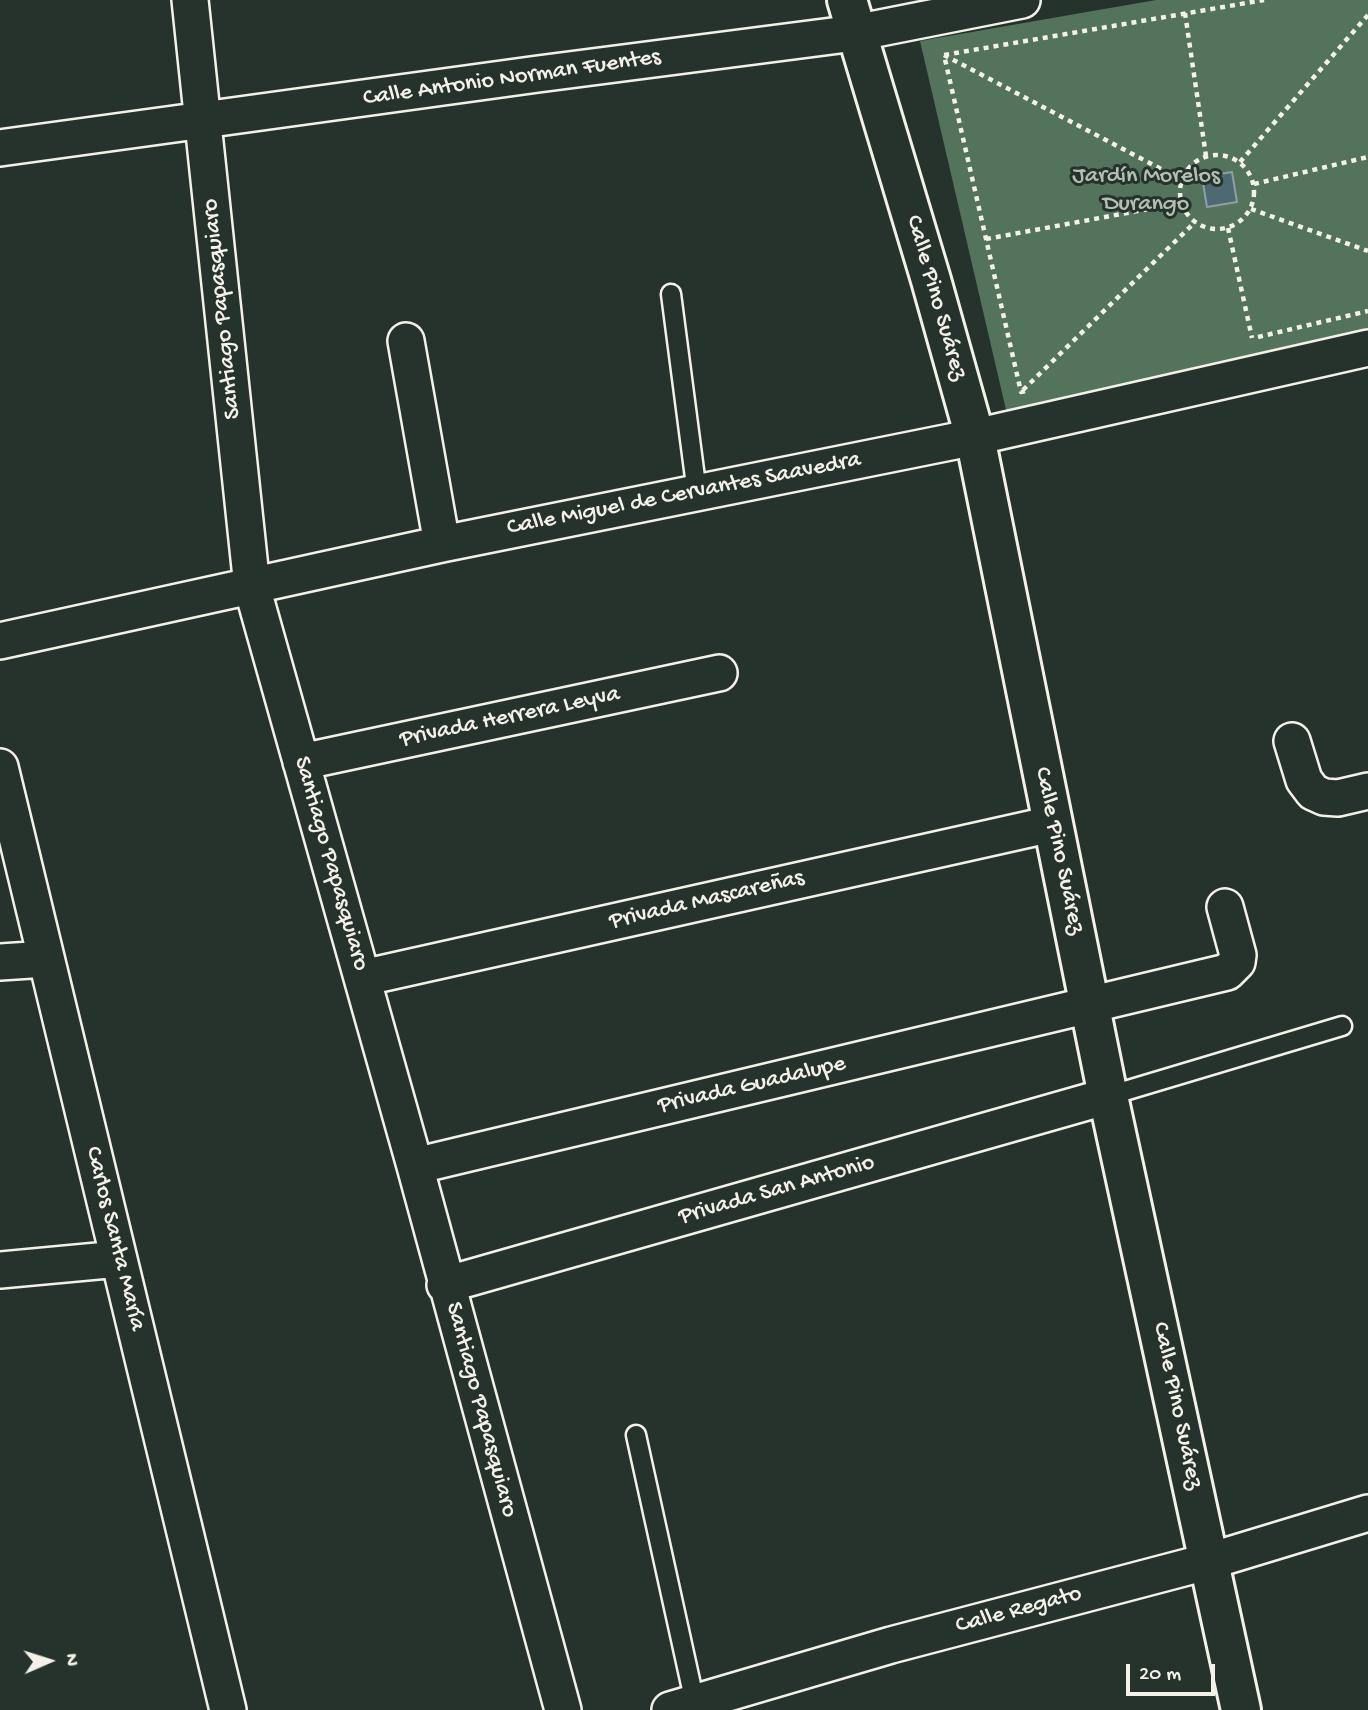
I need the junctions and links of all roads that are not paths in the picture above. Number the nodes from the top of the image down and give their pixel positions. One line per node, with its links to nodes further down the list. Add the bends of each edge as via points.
1 (190, 0): 4 (street, Santiago Papasquiaro)
2 (1022, 0): 3 (street, Calle Antonio Norman Fuentes)
3 (851, 17): 4 (street, Calle Antonio Norman Fuentes, via 524,76); 9 (street, Calle Pino Suárez)
4 (203, 121): 5 (street, Calle Antonio Norman Fuentes); 12 (street, Santiago Papasquiaro)
5 (0, 148)
6 (671, 294): 10 (lane)
7 (406, 341): 11 (street)
8 (1368, 348): 9 (street, Calle Miguel de Cervantes Saavedra)
9 (975, 437): 10 (street, Calle Miguel de Cervantes Saavedra); 19 (street, Calle Pino Suárez)
10 (697, 493): 11 (street, Calle Miguel de Cervantes Saavedra)
11 (442, 544): 12 (street, Calle Miguel de Cervantes Saavedra)
12 (252, 587): 13 (street, Calle Miguel de Cervantes Saavedra); 16 (street, Santiago Papasquiaro)
13 (0, 641)
14 (719, 673): 16 (street, Privada Herrera Leyva)
15 (1292, 741): 18 (street, via 1304,780 1313,792 1338,799)
16 (301, 762): 23 (street, Santiago Papasquiaro)
17 (0, 767): 21 (street, Carlos Santa María)
18 (1368, 791)
19 (1052, 824): 23 (street, Privada Mascareñas); 24 (street, Calle Pino Suárez)
20 (1225, 907): 24 (street, Privada Guadalupe, via 1238,955 1233,967 1214,976)
21 (46, 959): 22 (street); 28 (street, Carlos Santa María)
22 (0, 962)
23 (362, 978): 27 (street, Santiago Papasquiaro)
24 (1090, 1004): 26 (street, Calle Pino Suárez); 27 (street, Privada Guadalupe)
25 (1342, 1026): 26 (lane)
26 (1108, 1096): 30 (street, Privada San Antonio); 33 (street, Calle Pino Suárez)
27 (415, 1166): 30 (street, Santiago Papasquiaro)
28 (119, 1259): 29 (street); 35 (street, Carlos Santa María)
29 (0, 1270)
30 (446, 1284): 36 (street, Santiago Papasquiaro)
31 (636, 1435): 34 (lane)
32 (1368, 1513): 33 (street, Calle Regato)
33 (1210, 1561): 34 (street, Calle Regato); 37 (street, Calle Pino Suárez)
34 (682, 1706)
35 (228, 1710)
36 (563, 1710)
37 (1241, 1710)

